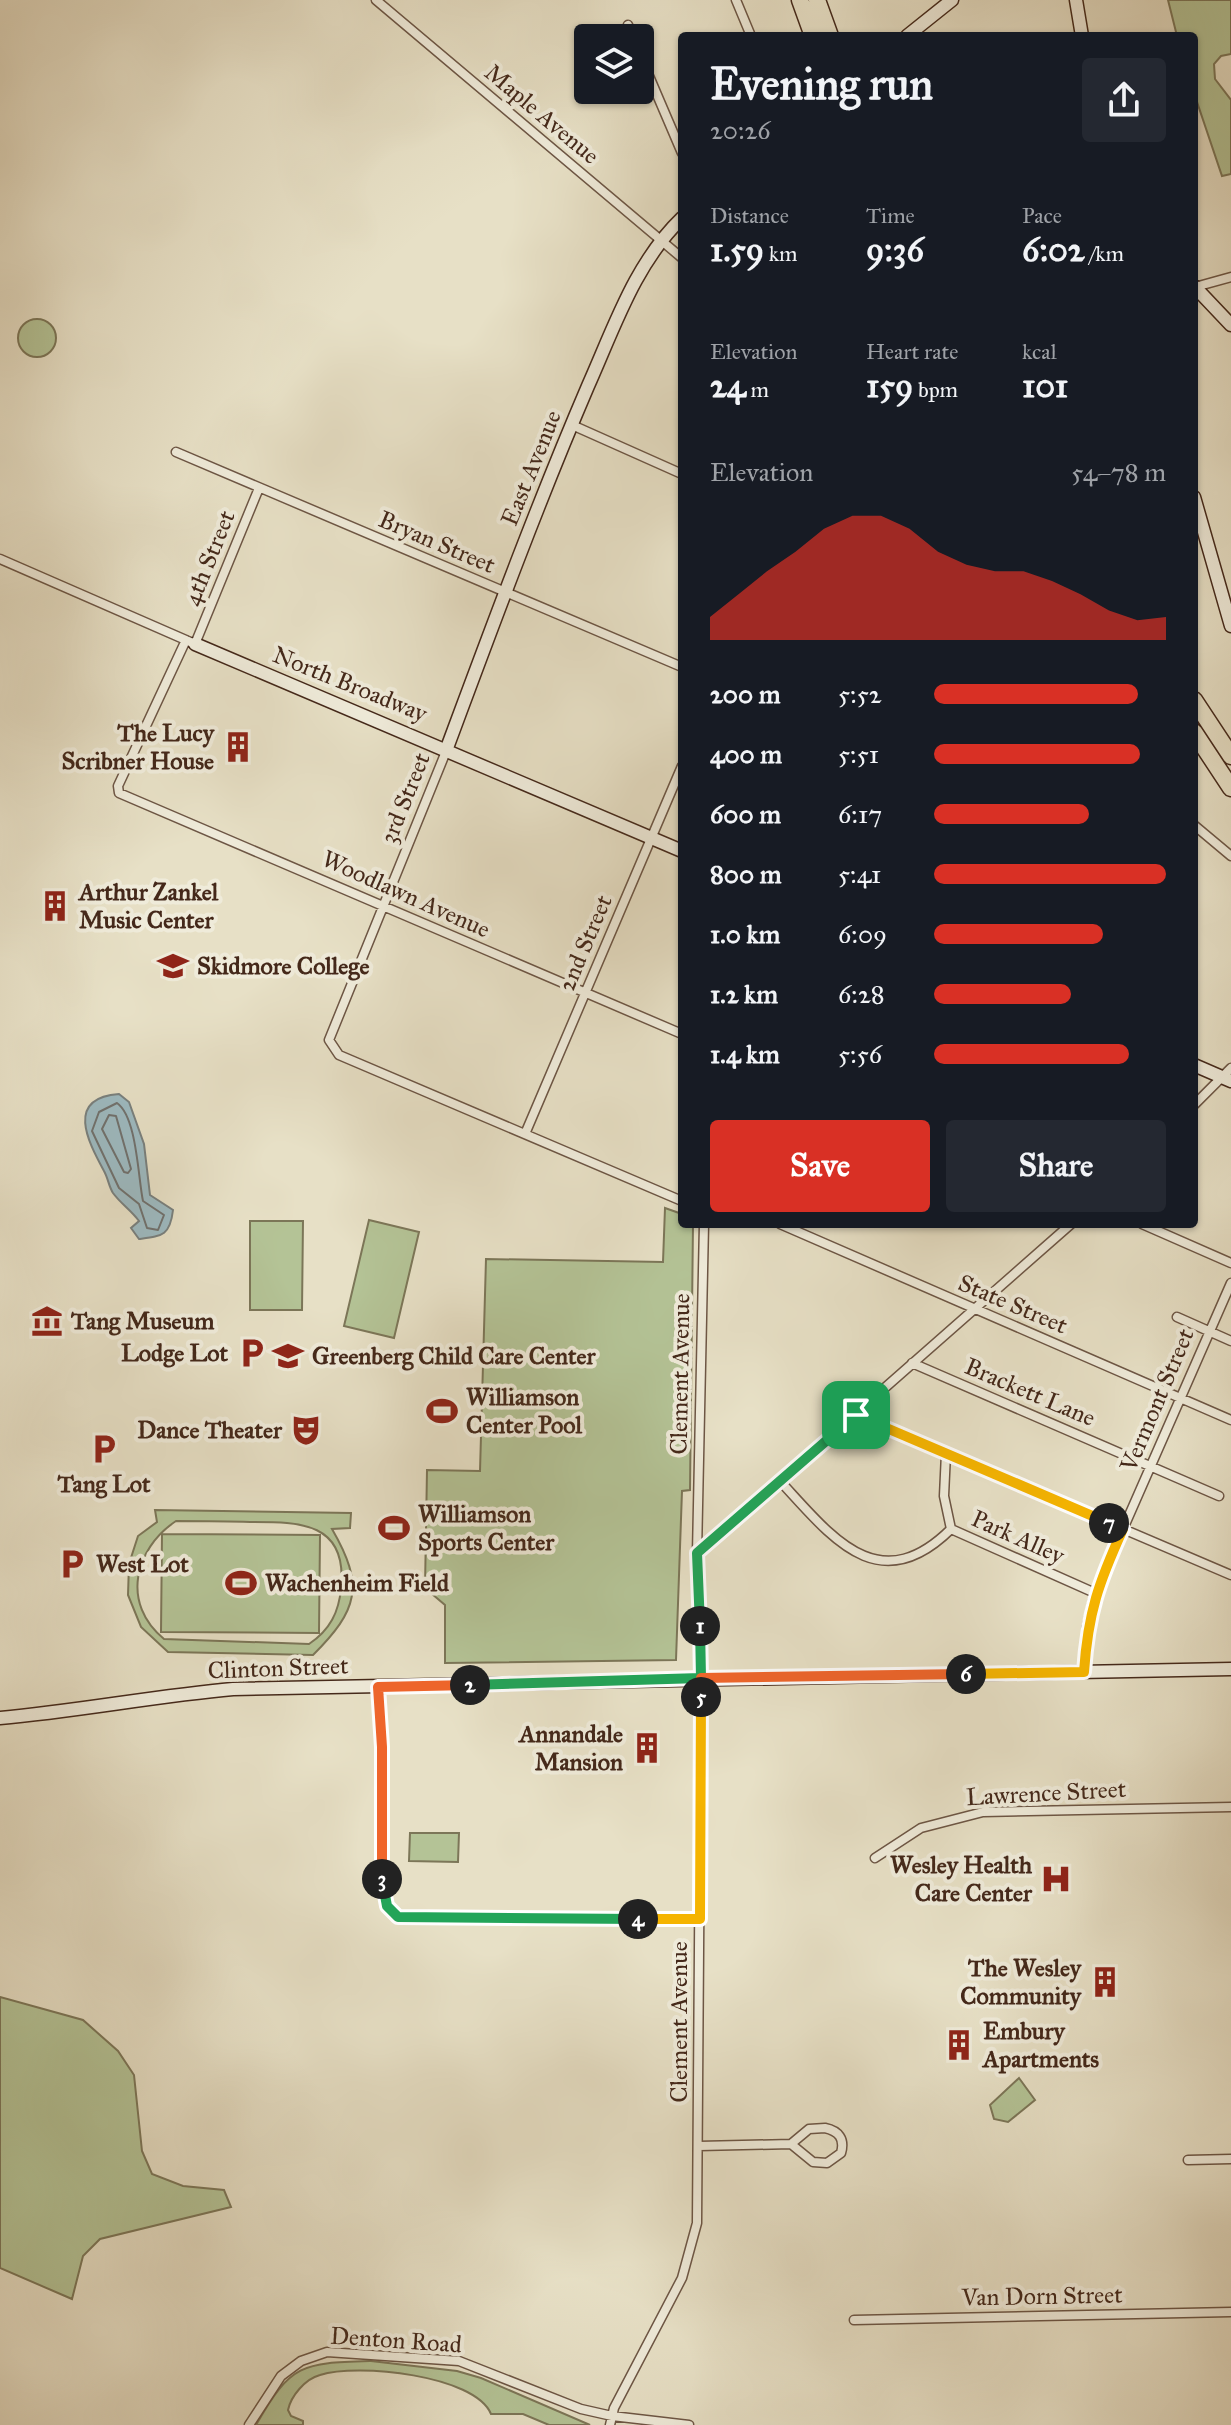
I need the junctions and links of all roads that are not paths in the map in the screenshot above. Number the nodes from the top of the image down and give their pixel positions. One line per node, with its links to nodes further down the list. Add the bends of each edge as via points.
1 (376, 0): 15 (street, Maple Avenue)
2 (736, 0): 7 (street)
3 (800, 0): 8 (highway)
4 (817, 0): 9 (highway)
5 (952, 0): 10 (street)
6 (1076, 0): 11 (street)
7 (749, 32)
8 (812, 32)
9 (829, 32)
10 (912, 32)
11 (1081, 32)
12 (654, 88): 13 (street)
13 (678, 144)
14 (678, 222): 15 (street, East Avenue)
15 (660, 240): 16 (street, Maple Avenue); 21 (street, East Avenue, via 623,305)
16 (678, 255)
17 (1231, 277): 18 (street)
18 (1198, 286)
19 (1198, 290): 20 (street)
20 (1231, 325)
21 (572, 425): 23 (street); 27 (street, East Avenue)
22 (176, 452): 24 (street, Bryan Street)
23 (678, 472)
24 (259, 488): 27 (street, Bryan Street); 29 (street, 4th Street)
25 (1198, 511): 28 (street)
26 (0, 559): 29 (street, North Broadway)
27 (507, 593): 30 (street, Bryan Street); 33 (street, East Avenue)
28 (1231, 626)
29 (190, 642): 33 (street, North Broadway); 36 (street, 4th Street)
30 (678, 665)
31 (1198, 706): 34 (highway)
32 (1198, 738): 37 (highway)
33 (447, 748): 39 (street, North Broadway); 42 (street, 3rd Street)
34 (1231, 756)
35 (678, 776): 39 (street, 2nd Street)
36 (118, 786): 42 (street, Woodlawn Avenue, via 119,793 192,827)
37 (1231, 788)
38 (1198, 828): 41 (street)
39 (652, 838): 40 (street, North Broadway); 43 (street, 2nd Street)
40 (678, 849)
41 (1231, 856)
42 (384, 905): 43 (street, Woodlawn Avenue); 48 (street, 3rd Street, via 329,1040 339,1055)
43 (585, 993): 44 (street, Woodlawn Avenue); 48 (street, 2nd Street)
44 (678, 1032)
45 (1198, 1066): 46 (street)
46 (1228, 1076): 47 (street)
47 (1198, 1102)
48 (525, 1134): 49 (street)
49 (678, 1199)
50 (704, 1228): 70 (street, Clement Avenue)
51 (789, 1228): 56 (street, State Street)
52 (1066, 1228): 56 (street)
53 (1151, 1228): 54 (street)
54 (1231, 1263)
55 (1231, 1283): 58 (street, Vermont Street)
56 (973, 1309): 60 (street); 61 (street, State Street)
57 (1177, 1317): 58 (street)
58 (1208, 1331): 59 (street); 61 (street, Vermont Street)
59 (1231, 1341)
60 (912, 1363): 62 (street); 65 (street, Brackett Lane)
61 (1181, 1398): 63 (street, State Street); 65 (street, Vermont Street)
62 (856, 1415): 64 (street); 66 (street)
63 (1231, 1420)
64 (946, 1453): 68 (street, Park Alley, via 944,1496); 69 (street)
65 (1150, 1466): 67 (street, Brackett Lane); 69 (street, Vermont Street)
66 (780, 1481): 68 (street, via 839,1544 858,1556 903,1559); 70 (street)
67 (1219, 1496)
68 (951, 1529): 72 (street, Park Alley)
69 (1123, 1529): 71 (street); 72 (street, Vermont Street)
70 (697, 1553): 75 (street, Clement Avenue)
71 (1231, 1575)
72 (1095, 1593): 74 (street, Vermont Street)
73 (1231, 1669): 74 (street, Clinton Street)
74 (1084, 1672): 75 (street, Clinton Street)
75 (701, 1678): 76 (street, Clinton Street); 80 (street, Clement Avenue)
76 (378, 1687): 77 (street, Clinton Street, via 155,1695 68,1712); 80 (street, via 382,1882 398,1917)
77 (0, 1718)
78 (1231, 1807): 79 (street, Lawrence Street, via 983,1812 924,1827)
79 (875, 1858)
80 (700, 1919): 82 (street, Clement Avenue)
81 (791, 2144): 81 (street, via 820,2164 835,2158 842,2147 839,2134 825,2128 809,2129); 82 (street)
82 (699, 2146): 87 (street, Clement Avenue, via 697,2223 689,2260)
83 (1231, 2159): 84 (street)
84 (1188, 2160)
85 (1231, 2312): 86 (street, Van Dorn Street)
86 (854, 2320)
87 (611, 2421): 88 (street, Denton Road, via 459,2361 327,2352 301,2361 281,2376); 89 (street, Denton Road)
88 (249, 2425)
89 (689, 2425)

